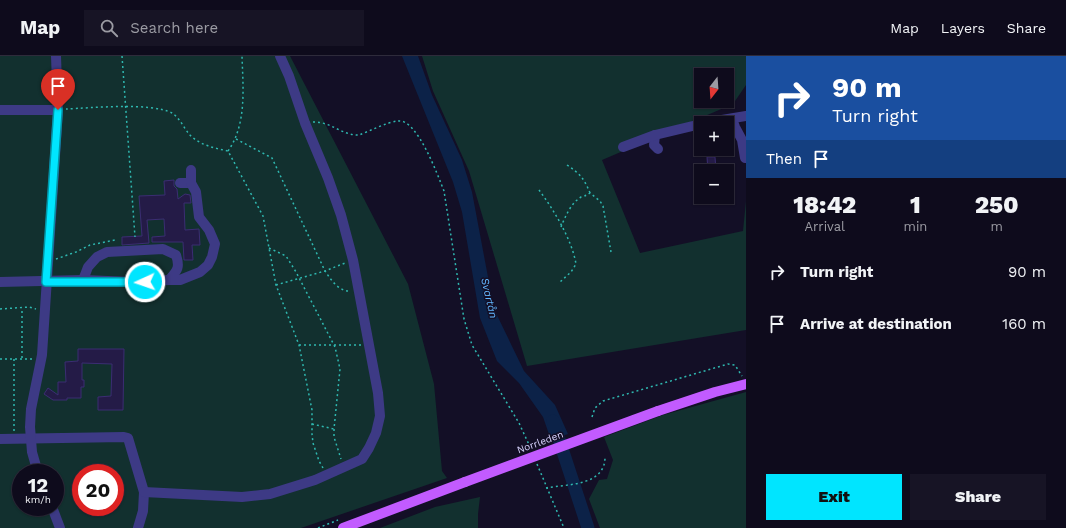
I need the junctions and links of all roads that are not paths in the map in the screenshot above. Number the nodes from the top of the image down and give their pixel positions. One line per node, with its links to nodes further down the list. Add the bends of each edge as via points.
1 (56, 56): 4 (street)
2 (280, 56): 24 (street, via 339,208 353,260 378,394 380,416 376,433 362,458 300,485 270,494 242,497)
3 (0, 110): 4 (street)
4 (58, 110): 19 (street)
5 (746, 116): 6 (street)
6 (734, 119)
7 (734, 123): 12 (street, via 742,140)
8 (694, 126): 9 (street)
9 (656, 135): 10 (street); 11 (street, via 654,144)
10 (623, 147)
11 (658, 149)
12 (745, 158)
13 (191, 170): 15 (street)
14 (180, 183): 15 (street)
15 (191, 183): 17 (street, via 196,192 199,217 209,230 215,247 208,265 200,272 180,280)
16 (83, 280): 17 (street); 17 (street, via 88,266 107,252 163,249 170,250 176,255 179,264); 19 (street)
17 (169, 280)
18 (0, 282): 19 (street)
19 (46, 282): 21 (street, via 41,359 31,409)
20 (744, 380): 28 (main road, Norrleden, bridge)
21 (31, 438): 22 (street); 23 (street); 24 (street, via 124,436 128,438)
22 (0, 439)
23 (35, 464)
24 (144, 492): 27 (street, via 144,512)
25 (55, 516): 26 (street)
26 (60, 528)
27 (138, 528)
28 (344, 528)

